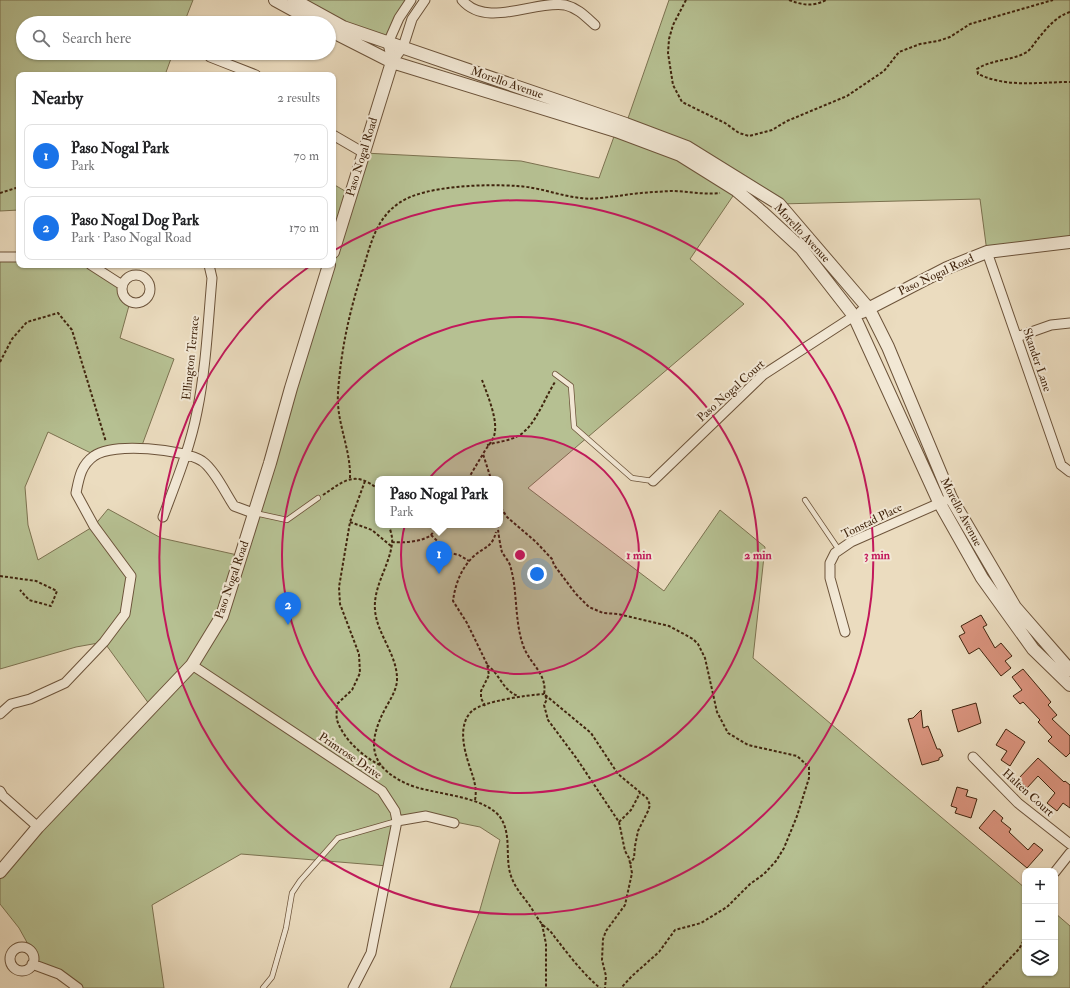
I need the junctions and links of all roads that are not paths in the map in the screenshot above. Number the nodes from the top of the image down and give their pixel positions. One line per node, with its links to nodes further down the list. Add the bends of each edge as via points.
1 (275, 0): 6 (street)
2 (294, 0): 7 (street, Morello Avenue)
3 (411, 0): 11 (street, via 399,18)
4 (425, 0): 12 (street, via 412,19)
5 (462, 0): 9 (street, via 474,9 496,12 548,3 564,4 579,10)
6 (304, 16)
7 (323, 16)
8 (336, 23): 11 (street, Morello Avenue)
9 (595, 25)
10 (336, 34): 14 (street, Morello Avenue)
11 (388, 43): 12 (street, Morello Avenue); 14 (street)
12 (403, 47): 14 (street); 27 (street, Morello Avenue, via 687,147 779,204)
13 (218, 60): 15 (street)
14 (392, 62): 17 (street, Paso Nogal Road); 28 (street, Morello Avenue, via 616,131 680,156 736,190 801,248)
15 (248, 72)
16 (336, 138): 17 (street)
17 (364, 153): 18 (street, Paso Nogal Road)
18 (336, 242)
19 (1070, 242): 20 (street, Paso Nogal Road)
20 (987, 252): 27 (street, Paso Nogal Road, via 947,268); 30 (street, Skander Lane)
21 (0, 257): 22 (street)
22 (16, 257)
23 (96, 268): 26 (street)
24 (210, 268): 32 (street, Ellington Terrace, via 212,278 202,380)
25 (328, 268): 39 (street, Paso Nogal Road)
26 (122, 285)
27 (869, 309): 28 (street, Paso Nogal Road); 36 (street, Morello Avenue)
28 (854, 316): 34 (street, Paso Nogal Court, via 763,375); 38 (street, Morello Avenue)
29 (1070, 323): 30 (street, via 1051,325)
30 (1017, 337): 33 (street, Skander Lane, via 1061,465)
31 (557, 375): 34 (lane, via 570,386 574,427 632,478)
32 (186, 454): 39 (street, via 203,462 234,506); 40 (street, Ellington Terrace); 46 (street, via 141,448 109,451 95,455 81,470 76,493 94,526 131,576 125,614 104,642 65,683 30,699 11,704)
33 (1070, 472)
34 (653, 481)
35 (318, 498): 39 (lane, via 287,520)
36 (951, 498): 38 (street, Tonstad Place); 44 (street, Morello Avenue, via 1014,607)
37 (805, 500): 41 (lane)
38 (939, 502): 41 (street, Tonstad Place, via 850,542); 45 (street, Morello Avenue, via 982,578 1033,649)
39 (253, 513): 43 (street, Paso Nogal Road, via 222,616)
40 (164, 517)
41 (839, 550): 42 (street, Tonstad Place, via 830,563 830,578)
42 (845, 632)
43 (192, 664): 49 (street, Primrose Drive, via 382,791 395,811); 51 (street, Paso Nogal Road)
44 (1070, 670)
45 (1070, 685)
46 (0, 714)
47 (973, 757): 52 (street, Halten Court, via 1018,803)
48 (0, 791): 51 (street)
49 (397, 821): 50 (street, via 426,816); 58 (lane, via 338,838 300,881 292,893 286,928 272,977); 59 (street, via 371,953)
50 (454, 823)
51 (38, 827): 55 (street, Paso Nogal Road)
52 (1070, 844)
53 (1070, 852): 54 (street)
54 (1058, 868)
55 (0, 872)
56 (32, 964): 57 (street, via 59,974)
57 (78, 988)
58 (264, 988)
59 (353, 988)

